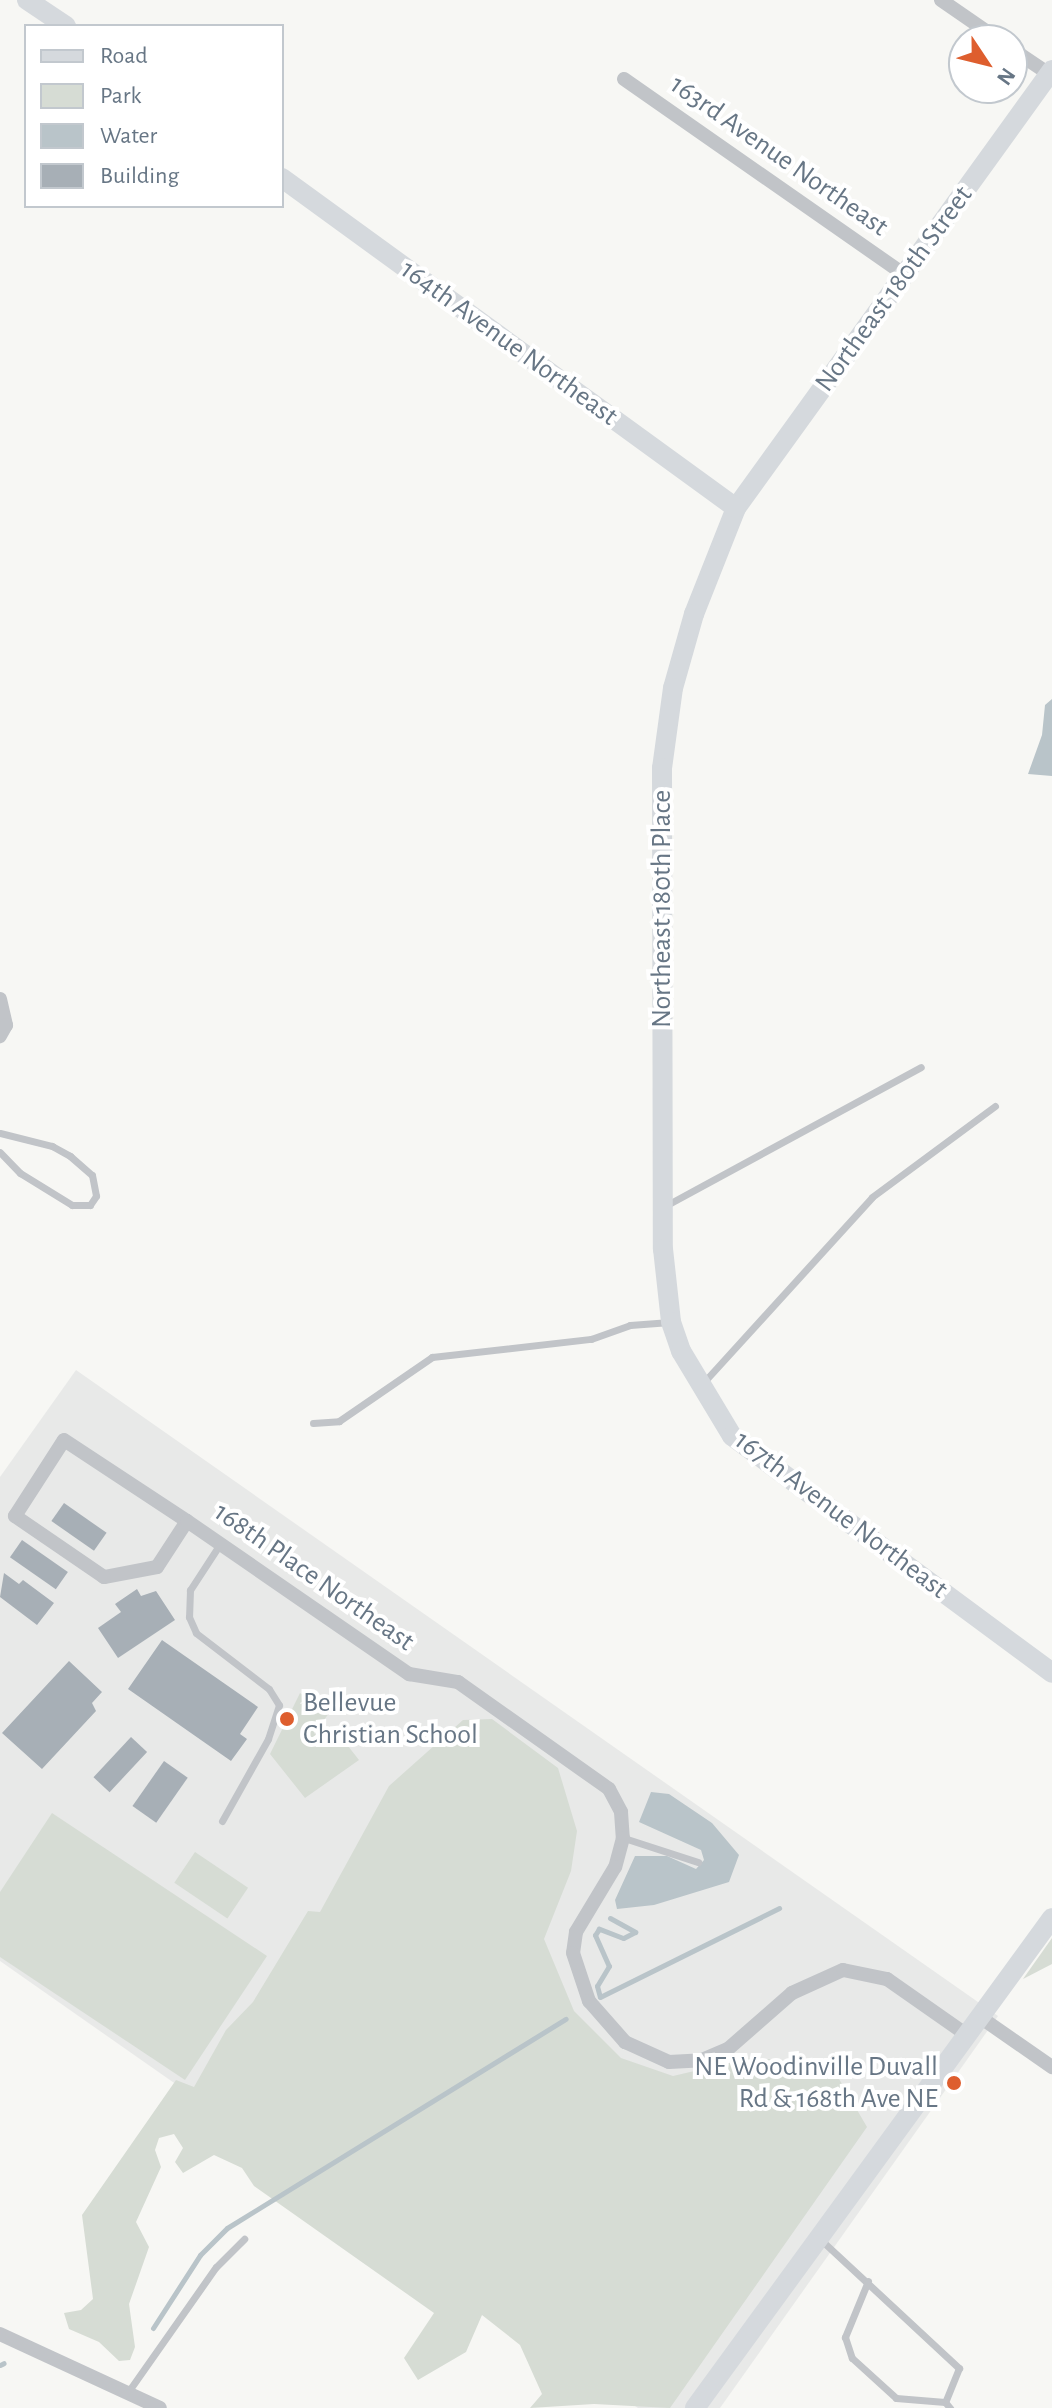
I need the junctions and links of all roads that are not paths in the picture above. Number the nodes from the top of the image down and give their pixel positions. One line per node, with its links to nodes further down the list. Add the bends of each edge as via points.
1 (27, 0): 3 (street)
2 (941, 0): 4 (street)
3 (63, 24)
4 (976, 24)
5 (1028, 59): 6 (street)
6 (1050, 72): 9 (street, Northeast 180th Street)
7 (624, 79): 9 (street, 163rd Avenue Northeast)
8 (284, 179): 10 (street, 164th Avenue Northeast)
9 (905, 275): 10 (street, Northeast 180th Street)
10 (736, 508): 17 (street, Northeast 180th Place, via 694,614 673,688 662,768)
11 (0, 999): 12 (street)
12 (3, 1030)
13 (921, 1067): 17 (lane)
14 (995, 1106): 19 (lane, via 872,1197)
15 (0, 1133): 16 (lane, via 45,1143 70,1156 92,1175 96,1196 90,1205 72,1205 20,1173)
16 (0, 1152)
17 (663, 1207): 18 (street, Northeast 180th Place)
18 (671, 1322): 19 (street, 167th Avenue Northeast); 20 (lane, via 630,1325 578,1341 432,1357 339,1421)
19 (699, 1387): 23 (street, 167th Avenue Northeast, via 732,1436)
20 (313, 1423)
21 (187, 1521): 21 (street, 168th Place Northeast, via 64,1440 15,1516 104,1577 157,1567); 22 (street, 168th Place Northeast)
22 (220, 1544): 24 (lane, via 190,1590 189,1617 196,1633 269,1689 279,1705 268,1739); 25 (street, 168th Place Northeast, via 409,1674 458,1682 577,1762 609,1789 621,1812)
23 (1052, 1673)
24 (222, 1821)
25 (623, 1838): 26 (lane); 29 (street, via 615,1867 576,1932 573,1953 578,1978 599,2015 643,2053 669,2062 702,2060 728,2049 792,1993 843,1970 887,1979)
26 (698, 1862)
27 (1052, 1918): 28 (street)
28 (980, 2017): 29 (street); 30 (street)
29 (967, 2035): 31 (street)
30 (1052, 2067)
31 (819, 2238): 33 (lane); 38 (street)
32 (244, 2239): 35 (lane, via 216,2267)
33 (868, 2281): 36 (lane, via 959,2368); 36 (lane, via 845,2337 852,2358 896,2398)
34 (0, 2334): 35 (street)
35 (128, 2392): 37 (street)
36 (947, 2405)
37 (160, 2408)
38 (695, 2408)

